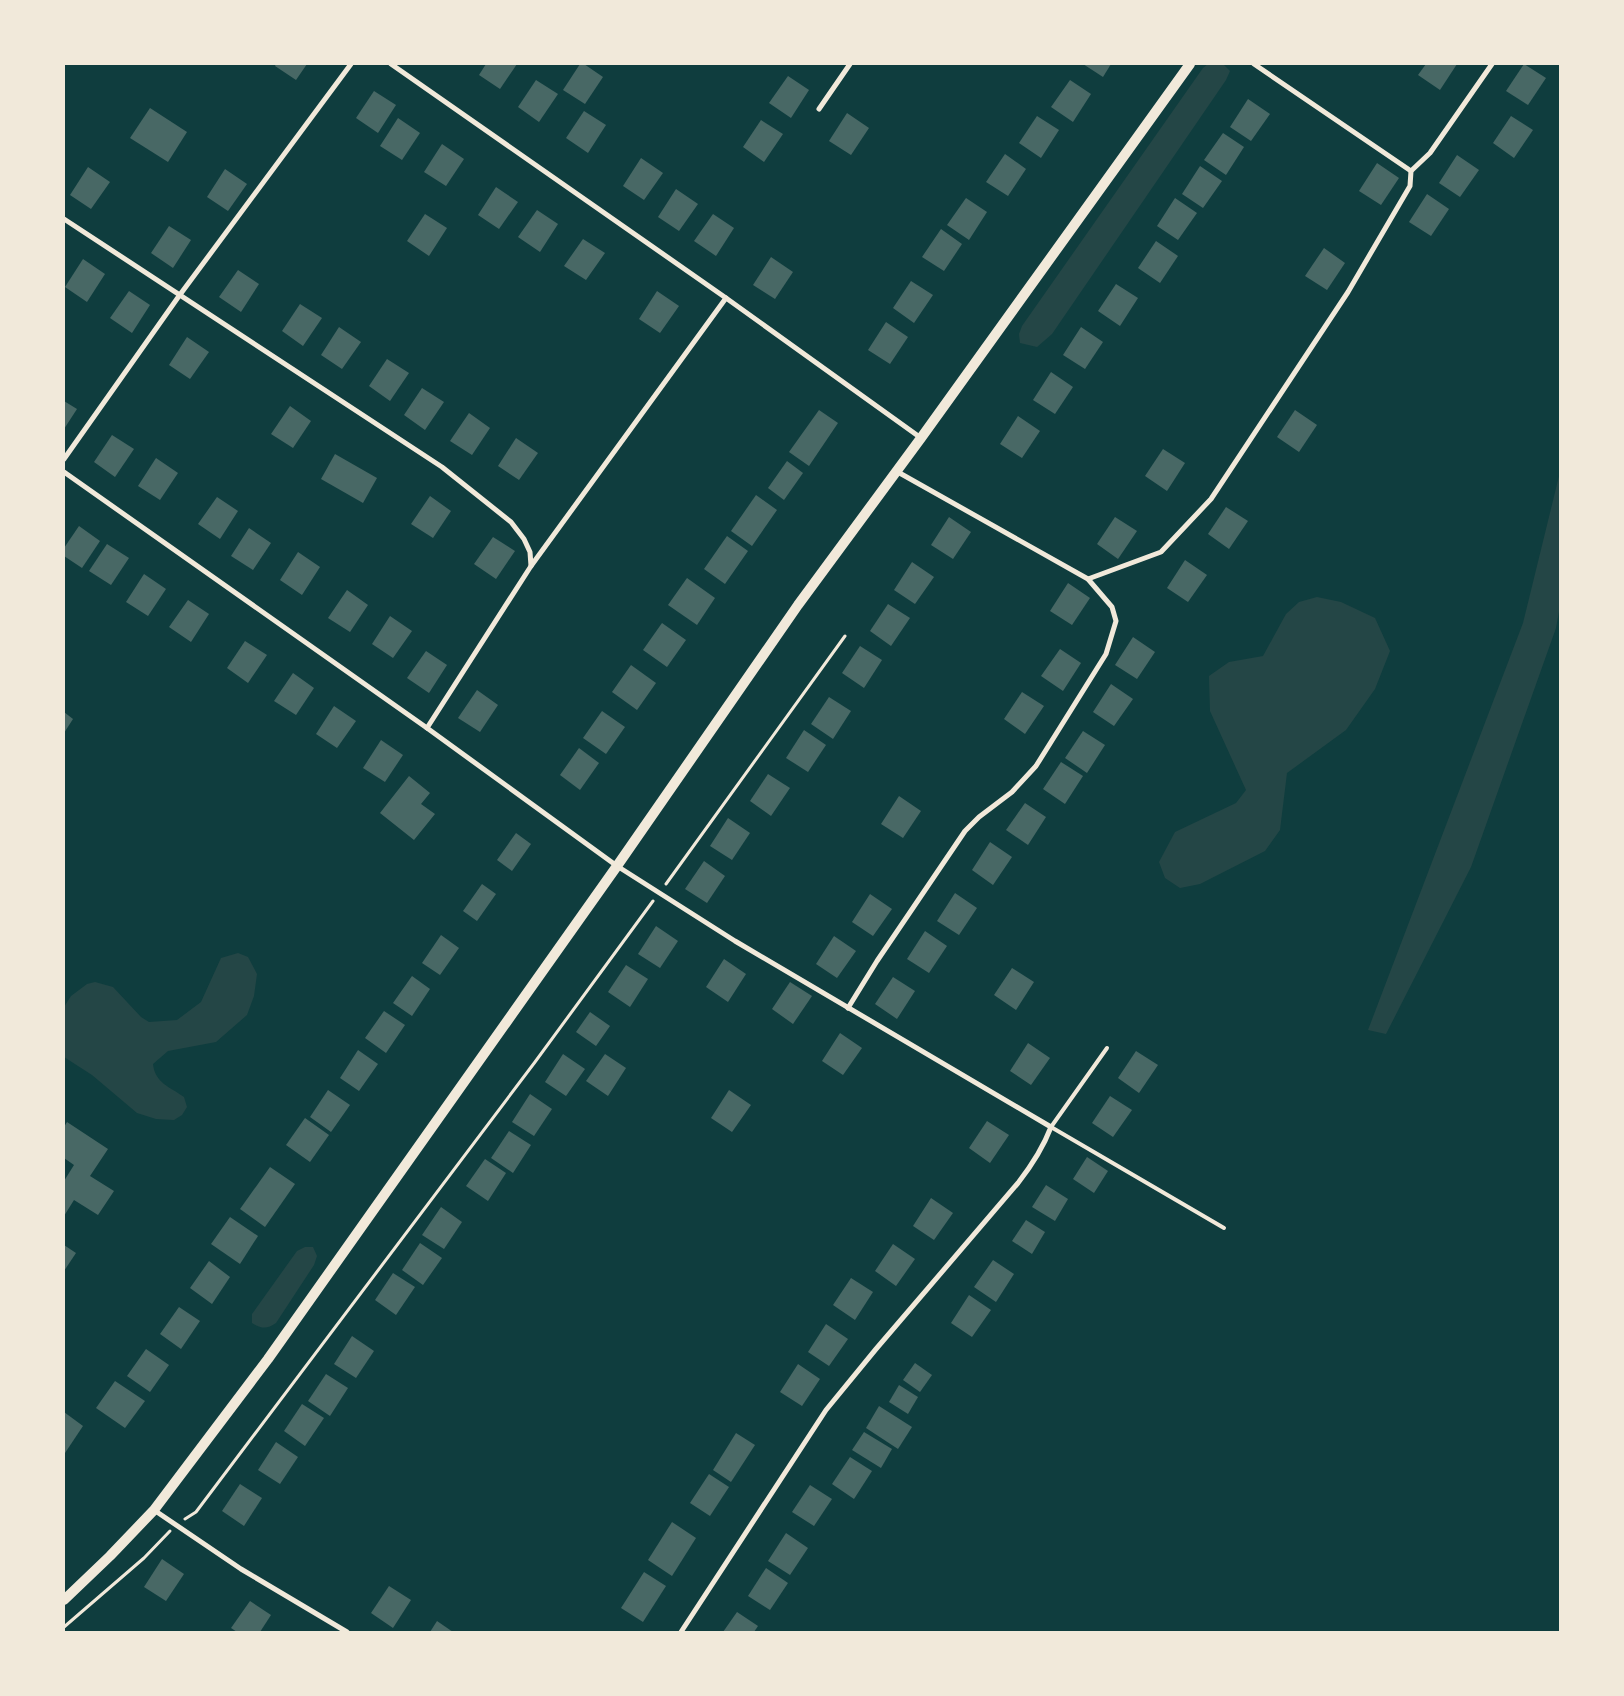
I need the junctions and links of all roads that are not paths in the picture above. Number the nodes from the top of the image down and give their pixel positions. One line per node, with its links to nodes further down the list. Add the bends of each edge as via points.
1 (351, 64): 10 (street)
2 (391, 64): 11 (street)
3 (850, 64): 7 (street)
4 (1190, 64): 12 (main road)
5 (1254, 64): 8 (street)
6 (1492, 64): 8 (street, via 1430,154)
7 (819, 109)
8 (1411, 171): 17 (street, via 1410,186 1348,292 1211,499 1161,552)
9 (64, 219): 10 (street)
10 (179, 296): 13 (street); 16 (street, via 442,467 510,522 524,538)
11 (726, 298): 12 (street); 16 (street)
12 (921, 438): 14 (main road)
13 (64, 459)
14 (896, 471): 17 (street); 19 (main road, via 798,605)
15 (64, 472): 18 (street)
16 (531, 566): 18 (street)
17 (1088, 579): 20 (street, via 1112,606 1116,621 1106,654 1036,766 1012,792 965,831)
18 (427, 728): 19 (street)
19 (617, 866): 20 (street); 24 (main road, via 268,1359)
20 (848, 1008): 22 (street)
21 (1107, 1048): 22 (lane)
22 (1051, 1127): 23 (lane); 27 (street, via 1045,1144 1018,1184 826,1410)
23 (1224, 1228)
24 (154, 1510): 25 (main road); 26 (street, via 241,1569)
25 (64, 1600)
26 (347, 1632)
27 (681, 1632)

